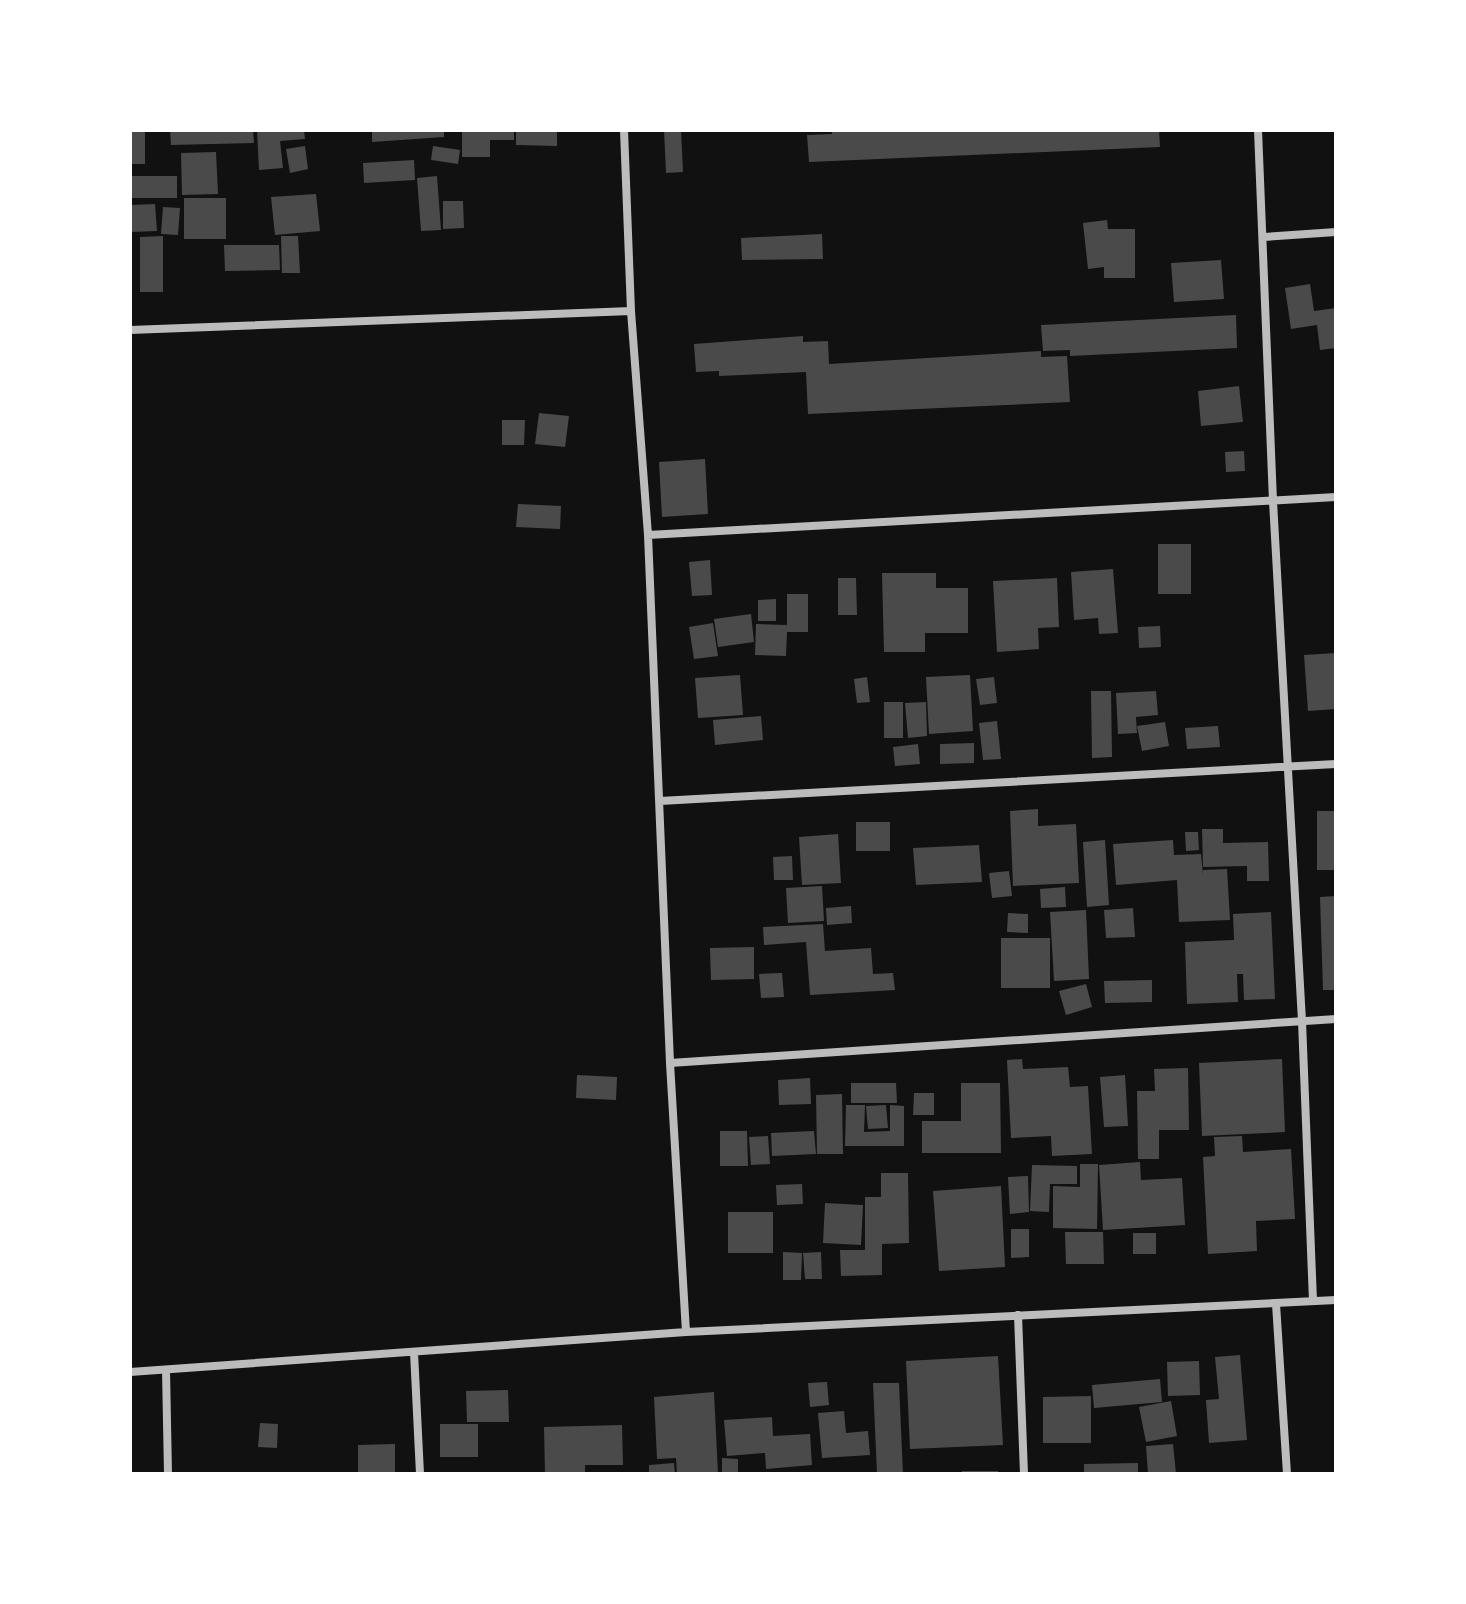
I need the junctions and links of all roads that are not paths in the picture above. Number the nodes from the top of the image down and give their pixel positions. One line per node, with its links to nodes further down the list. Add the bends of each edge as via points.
1 (624, 130): 5 (street)
2 (1258, 130): 4 (street)
3 (1336, 232): 4 (street)
4 (1264, 237): 8 (street)
5 (631, 311): 6 (street); 9 (street)
6 (130, 330)
7 (1336, 497): 8 (street)
8 (1273, 501): 9 (street); 11 (street)
9 (648, 535): 12 (street)
10 (1336, 764): 11 (street)
11 (1287, 767): 12 (street); 14 (street)
12 (660, 801): 15 (street)
13 (1336, 1019): 14 (street)
14 (1302, 1021): 15 (street); 17 (street)
15 (670, 1063): 20 (street)
16 (1336, 1300): 17 (street)
17 (1313, 1301): 18 (street)
18 (1276, 1304): 19 (street); 27 (street)
19 (1018, 1315): 20 (street); 26 (street)
20 (686, 1332): 21 (street)
21 (414, 1352): 22 (street); 25 (street)
22 (166, 1370): 23 (street); 24 (street)
23 (130, 1372)
24 (168, 1474)
25 (420, 1474)
26 (1024, 1474)
27 (1287, 1474)

